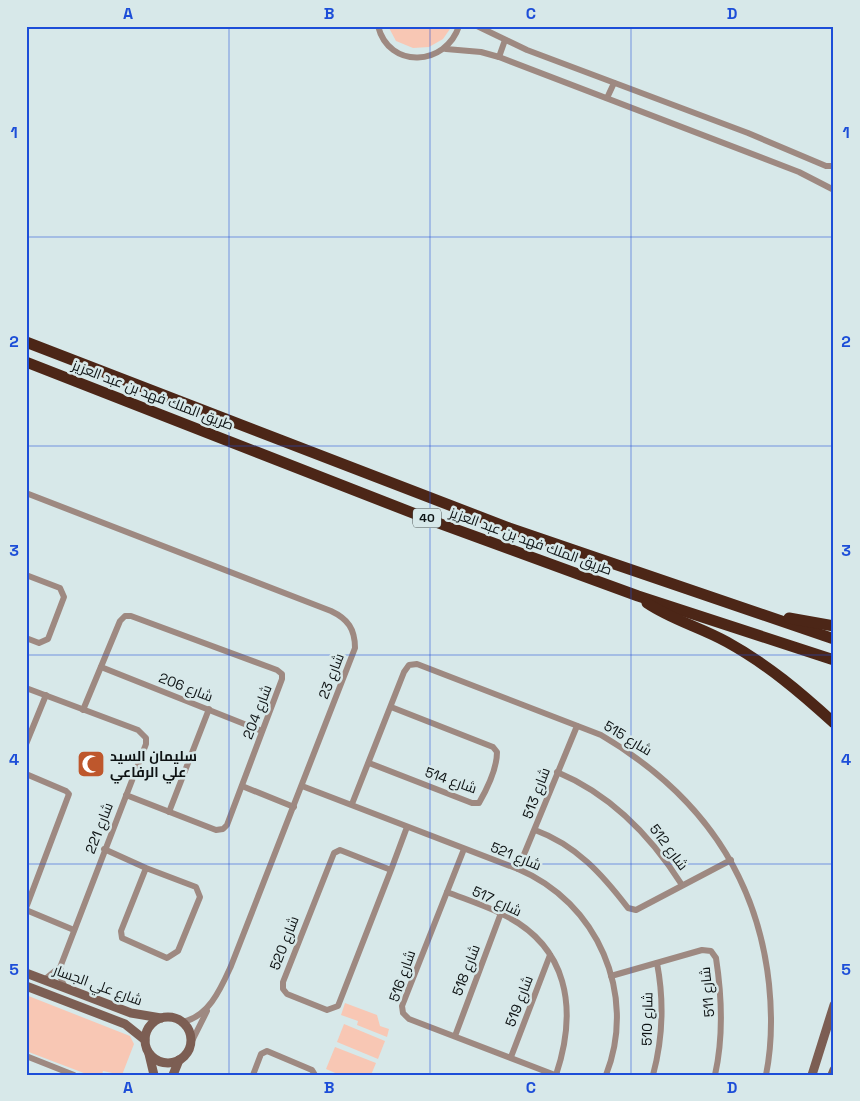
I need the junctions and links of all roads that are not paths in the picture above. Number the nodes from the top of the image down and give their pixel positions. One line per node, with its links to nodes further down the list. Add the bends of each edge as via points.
1 (378, 26): 5 (street, via 384,40 405,56 418,59)
2 (459, 26): 5 (street)
3 (477, 26): 4 (street)
4 (505, 40): 6 (street); 7 (street)
5 (446, 49): 6 (street)
6 (499, 57): 8 (street)
7 (614, 83): 8 (street); 9 (street, via 826,166)
8 (607, 98): 10 (street, via 799,172)
9 (834, 166)
10 (834, 190)
11 (26, 334): 13 (highway)
12 (26, 342): 13 (highway, طريق الملك فهد بن عبد العزيز / 40)
13 (68, 357): 18 (highway, طريق الملك فهد بن عبد العزيز / 40, via 509,528)
14 (26, 362): 17 (highway, طريق الملك فهد بن عبد العزيز / 40, via 441,524)
15 (26, 493): 37 (street, شارع 23, via 346,620 355,633 355,648)
16 (26, 575): 20 (street, via 60,588 64,597 48,639 40,643)
17 (638, 596): 22 (highway, طريق الملك فهد بن عبد العزيز / 40); 29 (highway, via 664,614 724,640 770,668)
18 (751, 611): 19 (highway); 21 (highway, طريق الملك فهد بن عبد العزيز / 40)
19 (834, 626)
20 (26, 638)
21 (834, 639)
22 (834, 660)
23 (101, 667): 27 (street, شارع 206); 28 (street, شارع 204); 31 (street, شارع 204, via 120,621 131,616 277,670 282,679)
24 (26, 688): 25 (street, شارع 221)
25 (46, 695): 28 (street, شارع 221); 32 (street)
26 (391, 707): 30 (street, شارع 515, via 404,672 409,665 417,664); 33 (street, شارع 515); 33 (street, شارع 514, via 493,747 497,759 483,796 479,803 472,803)
27 (210, 709): 31 (street, شارع 206); 41 (street)
28 (83, 710): 38 (street, شارع 221, via 144,734 146,744)
29 (834, 723)
30 (577, 726): 34 (street, شارع 513); 46 (street, شارع 515, via 601,734 664,778 702,820)
31 (262, 731): 36 (street, شارع 204)
32 (26, 744)
33 (369, 764): 39 (street, شارع 515)
34 (557, 772): 43 (street, شارع 513); 50 (street, شارع 512, via 592,790 644,832)
35 (26, 774): 52 (street, via 69,794)
36 (242, 786): 40 (street); 41 (street, شارع 204, via 223,829 216,830)
37 (302, 786): 39 (street, شارع 521); 40 (street, شارع 23)
38 (126, 795): 41 (street, شارع 204); 44 (street, شارع 221)
39 (352, 804): 42 (street, شارع 521)
40 (294, 807): 63 (street, شارع 23, via 235,957)
41 (169, 812)
42 (407, 827): 45 (street, شارع 521); 49 (street, شارع 520)
43 (535, 830): 48 (street, شارع 513); 50 (street, شارع 512, via 554,837 589,862 633,910)
44 (104, 849): 47 (street); 54 (street, شارع 221)
45 (464, 849): 48 (street, شارع 521); 51 (street, شارع 516)
46 (730, 860): 50 (street); 84 (street, شارع 515, via 746,890 766,954 771,1007)
47 (146, 868): 47 (street, via 121,931 122,938 167,958 178,951 200,898 199,892 196,887)
48 (518, 869): 59 (street, شارع 521, via 541,878 556,889 585,919 599,942)
49 (391, 870): 49 (street, شارع 520, via 340,850 334,853 282,982 287,994 327,1010 338,1006)
50 (682, 885)
51 (447, 892): 53 (street, شارع 517); 67 (street, شارع 516, via 402,1006 409,1019)
52 (26, 909): 54 (street)
53 (501, 913): 55 (street, شارع 517, via 520,925); 67 (street, شارع 518)
54 (74, 930): 57 (street, شارع 221)
55 (550, 955): 72 (street, شارع 519); 80 (street, شارع 517, via 560,976 568,1013 567,1033)
56 (657, 963): 59 (street, شارع 511); 82 (street, شارع 510, via 662,1025); 83 (street, شارع 511, via 702,950 711,951 716,958 722,1019)
57 (61, 965): 60 (street, شارع 221); 62 (street, via 60,976)
58 (26, 973): 60 (street, شارع علي الجسار)
59 (611, 976): 81 (street, شارع 521, via 617,1008 616,1038)
60 (44, 980): 62 (street, شارع علي الجسار)
61 (26, 986): 68 (street, شارع علي الجسار, via 125,1024)
62 (65, 988): 65 (street, شارع علي الجسار, via 131,1013)
63 (211, 1003): 66 (street, شارع 23, via 196,1017); 69 (street, شارع 23)
64 (834, 1005): 85 (street)
65 (161, 1018): 66 (street); 68 (street, via 149,1027)
66 (182, 1022): 69 (street, via 189,1032)
67 (455, 1036): 72 (street, شارع 516)
68 (145, 1040): 70 (street)
69 (190, 1045): 73 (street)
70 (149, 1054): 73 (street, via 166,1063); 76 (street)
71 (26, 1056): 75 (street)
72 (510, 1057): 80 (street, شارع 516)
73 (179, 1060): 77 (street)
74 (834, 1070): 86 (street)
75 (74, 1075)
76 (154, 1075)
77 (173, 1075)
78 (253, 1075): 79 (street, via 260,1056 267,1052 312,1070)
79 (315, 1075)
80 (555, 1075)
81 (606, 1075)
82 (653, 1075)
83 (715, 1075)
84 (766, 1075)
85 (812, 1075)
86 (832, 1075)

